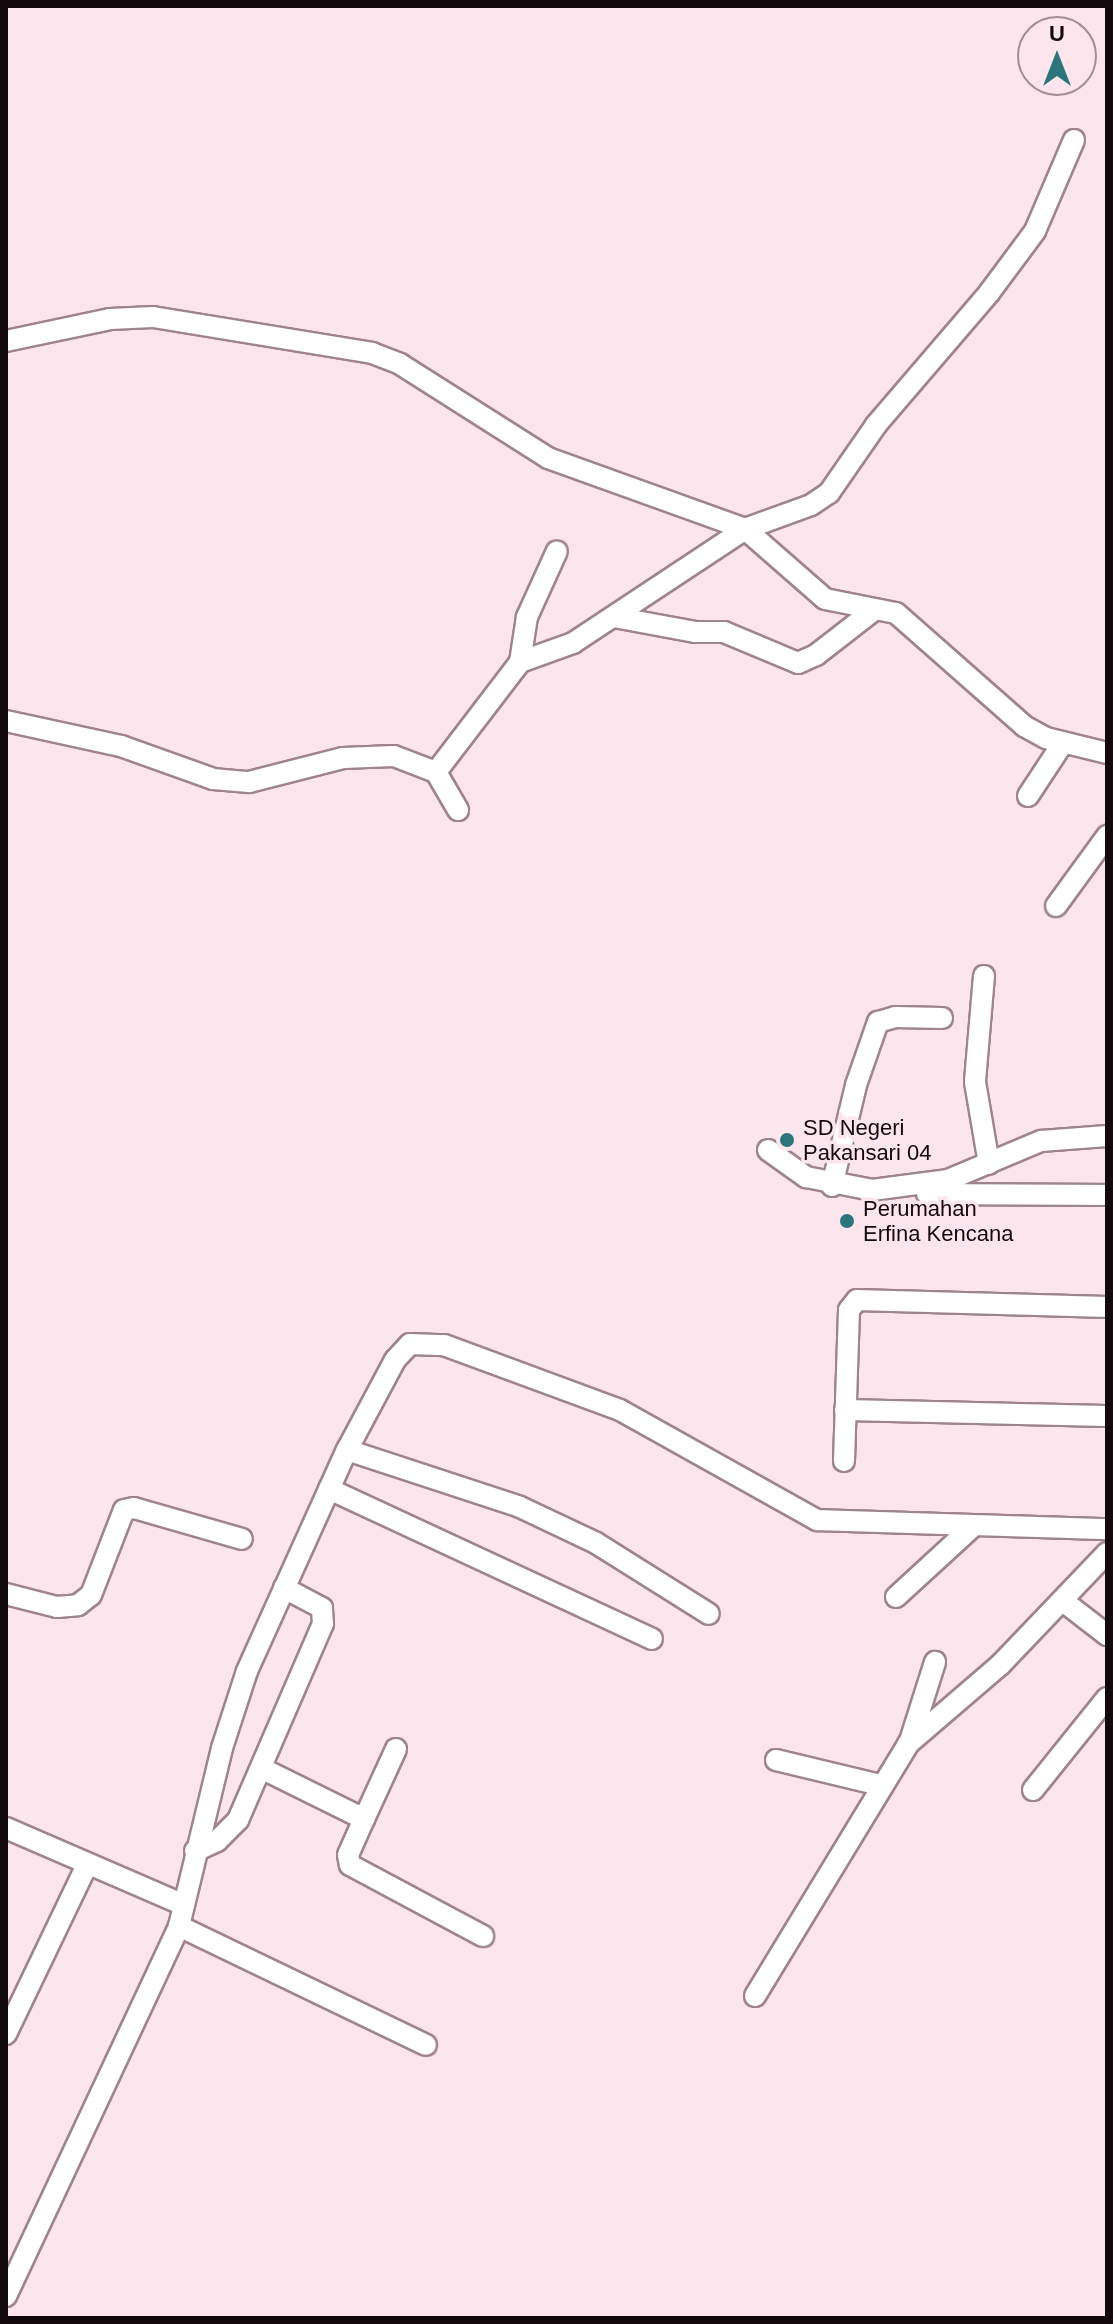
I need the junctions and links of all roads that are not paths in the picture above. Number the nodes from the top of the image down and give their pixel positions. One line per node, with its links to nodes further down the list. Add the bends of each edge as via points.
1 (1074, 140): 3 (street, via 1035,231 876,425 829,493)
2 (6, 341): 3 (street, via 110,319 153,317 372,353 400,364 548,458)
3 (745, 529): 5 (street, via 825,599); 6 (street)
4 (557, 551): 7 (street, via 527,617)
5 (874, 610): 6 (street, via 798,663 724,632); 9 (street, via 896,613 1004,711)
6 (614, 617): 7 (street, via 573,643)
7 (520, 662): 11 (street)
8 (6, 721): 11 (street, via 121,746 213,779 249,782 281,777 363,754 394,756)
9 (1063, 743): 10 (street); 12 (street)
10 (1107, 753)
11 (436, 772): 13 (street)
12 (1028, 796)
13 (458, 810)
14 (1107, 836): 15 (street)
15 (1056, 906)
16 (984, 976): 20 (street, via 975,1082)
17 (942, 1018): 21 (street, via 885,1017 878,1022 856,1085)
18 (1107, 1136): 20 (street, via 1041,1141)
19 (768, 1150): 21 (street, via 787,1167)
20 (989, 1164): 21 (street, via 948,1180)
21 (832, 1191): 22 (street)
22 (1107, 1195)
23 (1107, 1307): 24 (street, via 857,1300 849,1310)
24 (845, 1410): 25 (street); 27 (street)
25 (1107, 1416)
26 (347, 1450): 28 (street); 29 (street, via 401,1350 426,1341 620,1410 817,1520); 37 (street, via 520,1507 596,1543)
27 (844, 1461)
28 (329, 1489): 33 (street); 39 (street)
29 (972, 1527): 30 (street); 35 (street)
30 (1107, 1529)
31 (242, 1539): 34 (street, via 134,1508 124,1510 91,1595 78,1605 57,1607)
32 (1107, 1553): 36 (street)
33 (284, 1588): 45 (street, via 322,1608 323,1624); 50 (street, via 247,1671)
34 (6, 1594)
35 (896, 1597)
36 (1063, 1601): 38 (street); 42 (street, via 1000,1665)
37 (709, 1614)
38 (1107, 1635)
39 (652, 1639)
40 (935, 1662): 42 (street)
41 (1107, 1698): 47 (street)
42 (908, 1744): 46 (street)
43 (396, 1749): 48 (street)
44 (776, 1760): 46 (street)
45 (261, 1768): 48 (street); 50 (street, via 230,1832)
46 (880, 1785): 55 (street)
47 (1033, 1790)
48 (364, 1819): 54 (street, via 348,1855 350,1865)
49 (6, 1828): 51 (street)
50 (195, 1851): 52 (street)
51 (86, 1867): 52 (street); 56 (street)
52 (184, 1905): 53 (street)
53 (179, 1926): 57 (street); 58 (street)
54 (483, 1936)
55 (755, 1996)
56 (6, 2034)
57 (426, 2045)
58 (6, 2296)

